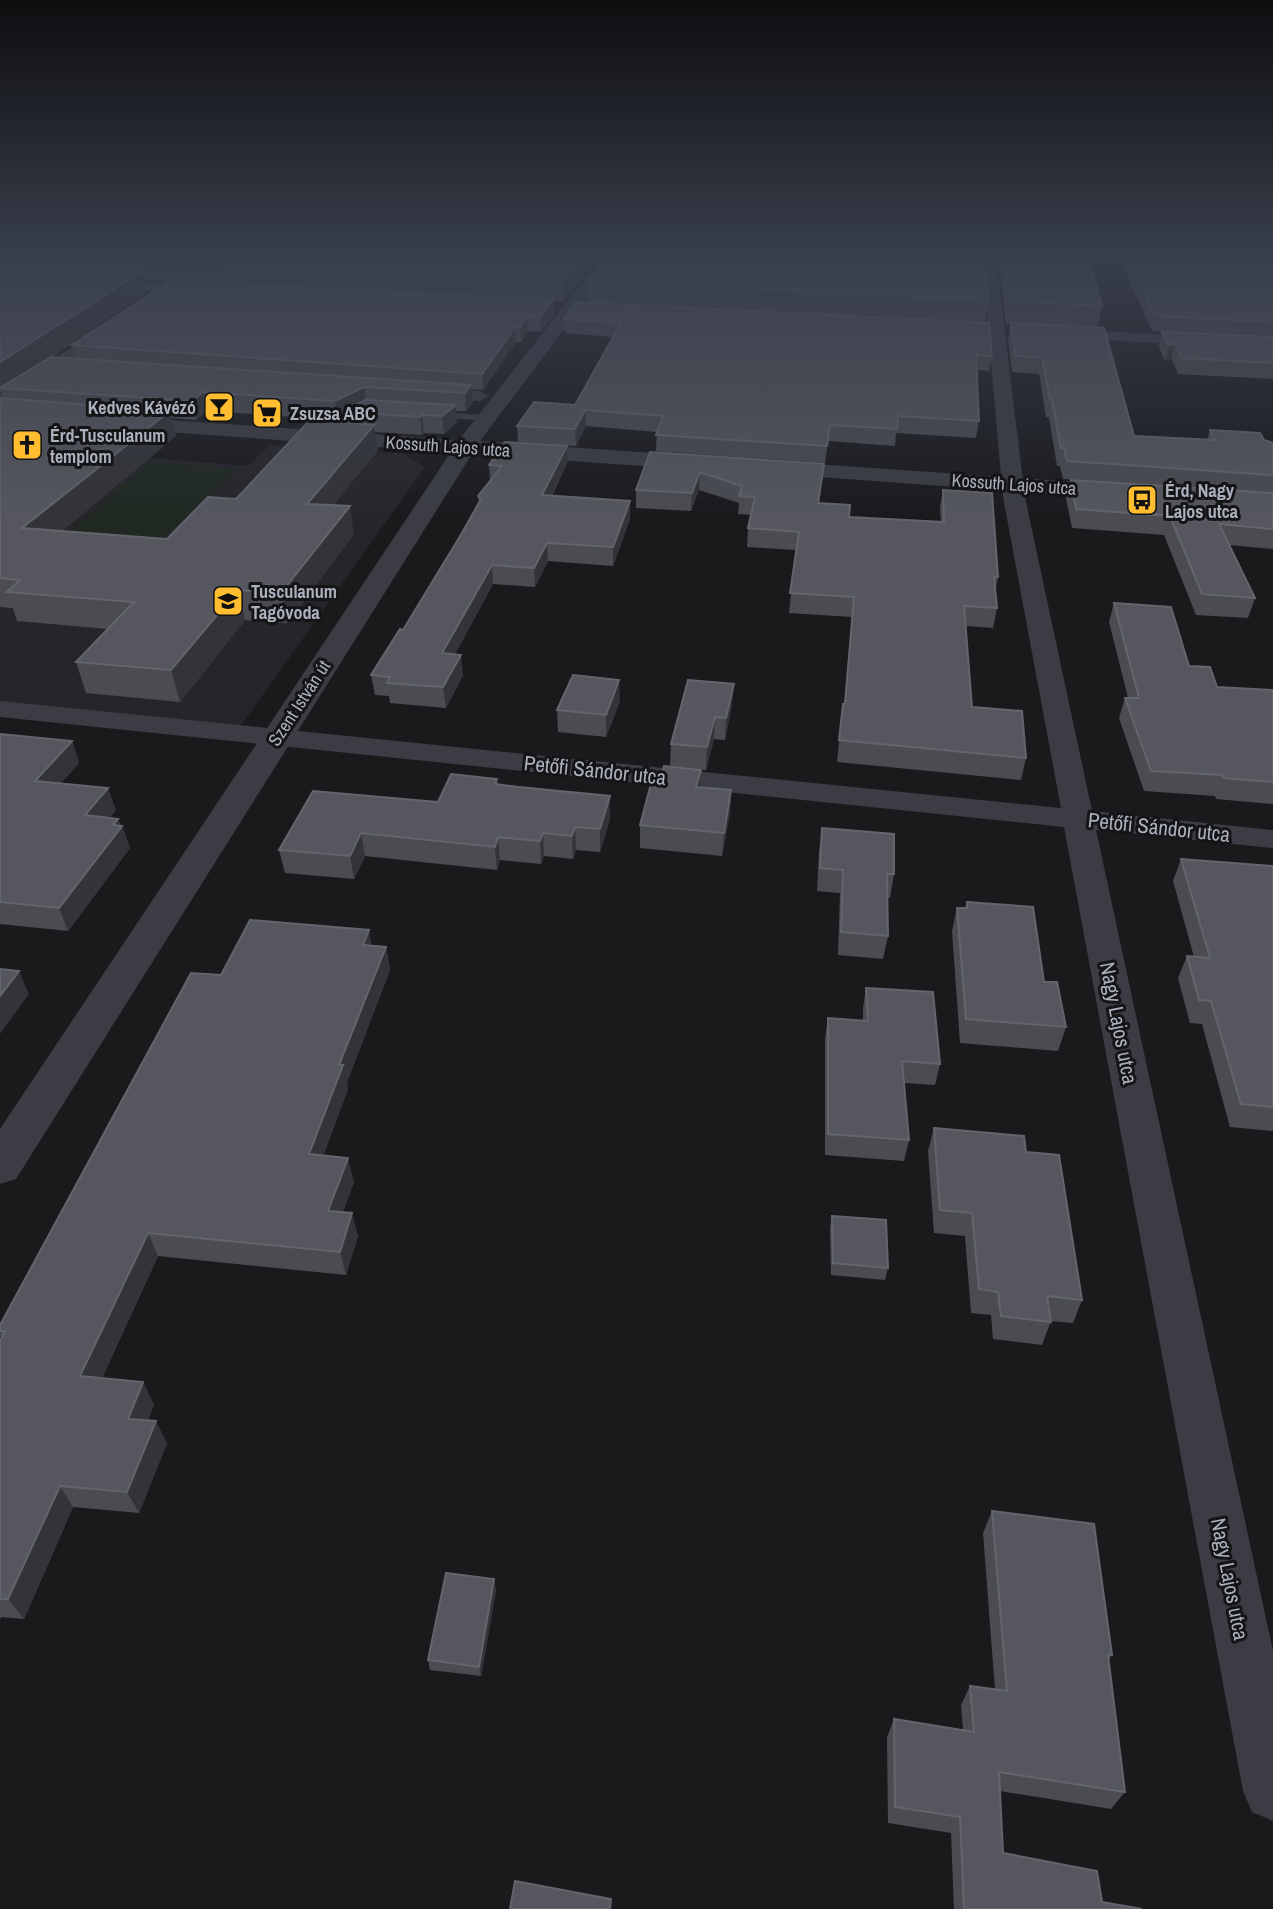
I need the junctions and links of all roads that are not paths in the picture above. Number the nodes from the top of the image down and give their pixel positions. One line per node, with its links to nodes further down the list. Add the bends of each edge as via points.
1 (89, 341): 6 (street)
2 (553, 341): 12 (street, Szent István út)
3 (998, 341): 17 (street, Nagy Lajos utca)
4 (1196, 341): 5 (street)
5 (1273, 345)
6 (51, 367): 7 (street); 10 (street)
7 (88, 369)
8 (406, 390): 9 (street)
9 (480, 396)
10 (4, 411)
11 (420, 413): 12 (lane)
12 (489, 418): 14 (street, Szent István út)
13 (99, 422): 14 (street, Kossuth Lajos utca, via 334,431)
14 (465, 447): 15 (street, Kossuth Lajos utca); 20 (street, Szent István út)
15 (726, 465)
16 (754, 467): 17 (street, Kossuth Lajos utca)
17 (1012, 484): 18 (street, Kossuth Lajos utca); 21 (street, Nagy Lajos utca)
18 (1150, 494)
19 (0, 709): 20 (street, Petőfi Sándor utca)
20 (276, 738): 21 (street, Petőfi Sándor utca); 23 (street, Szent István út)
21 (1077, 818): 22 (street, Petőfi Sándor utca); 24 (street, Nagy Lajos utca)
22 (1273, 839)
23 (0, 1166)
24 (1273, 1791)

